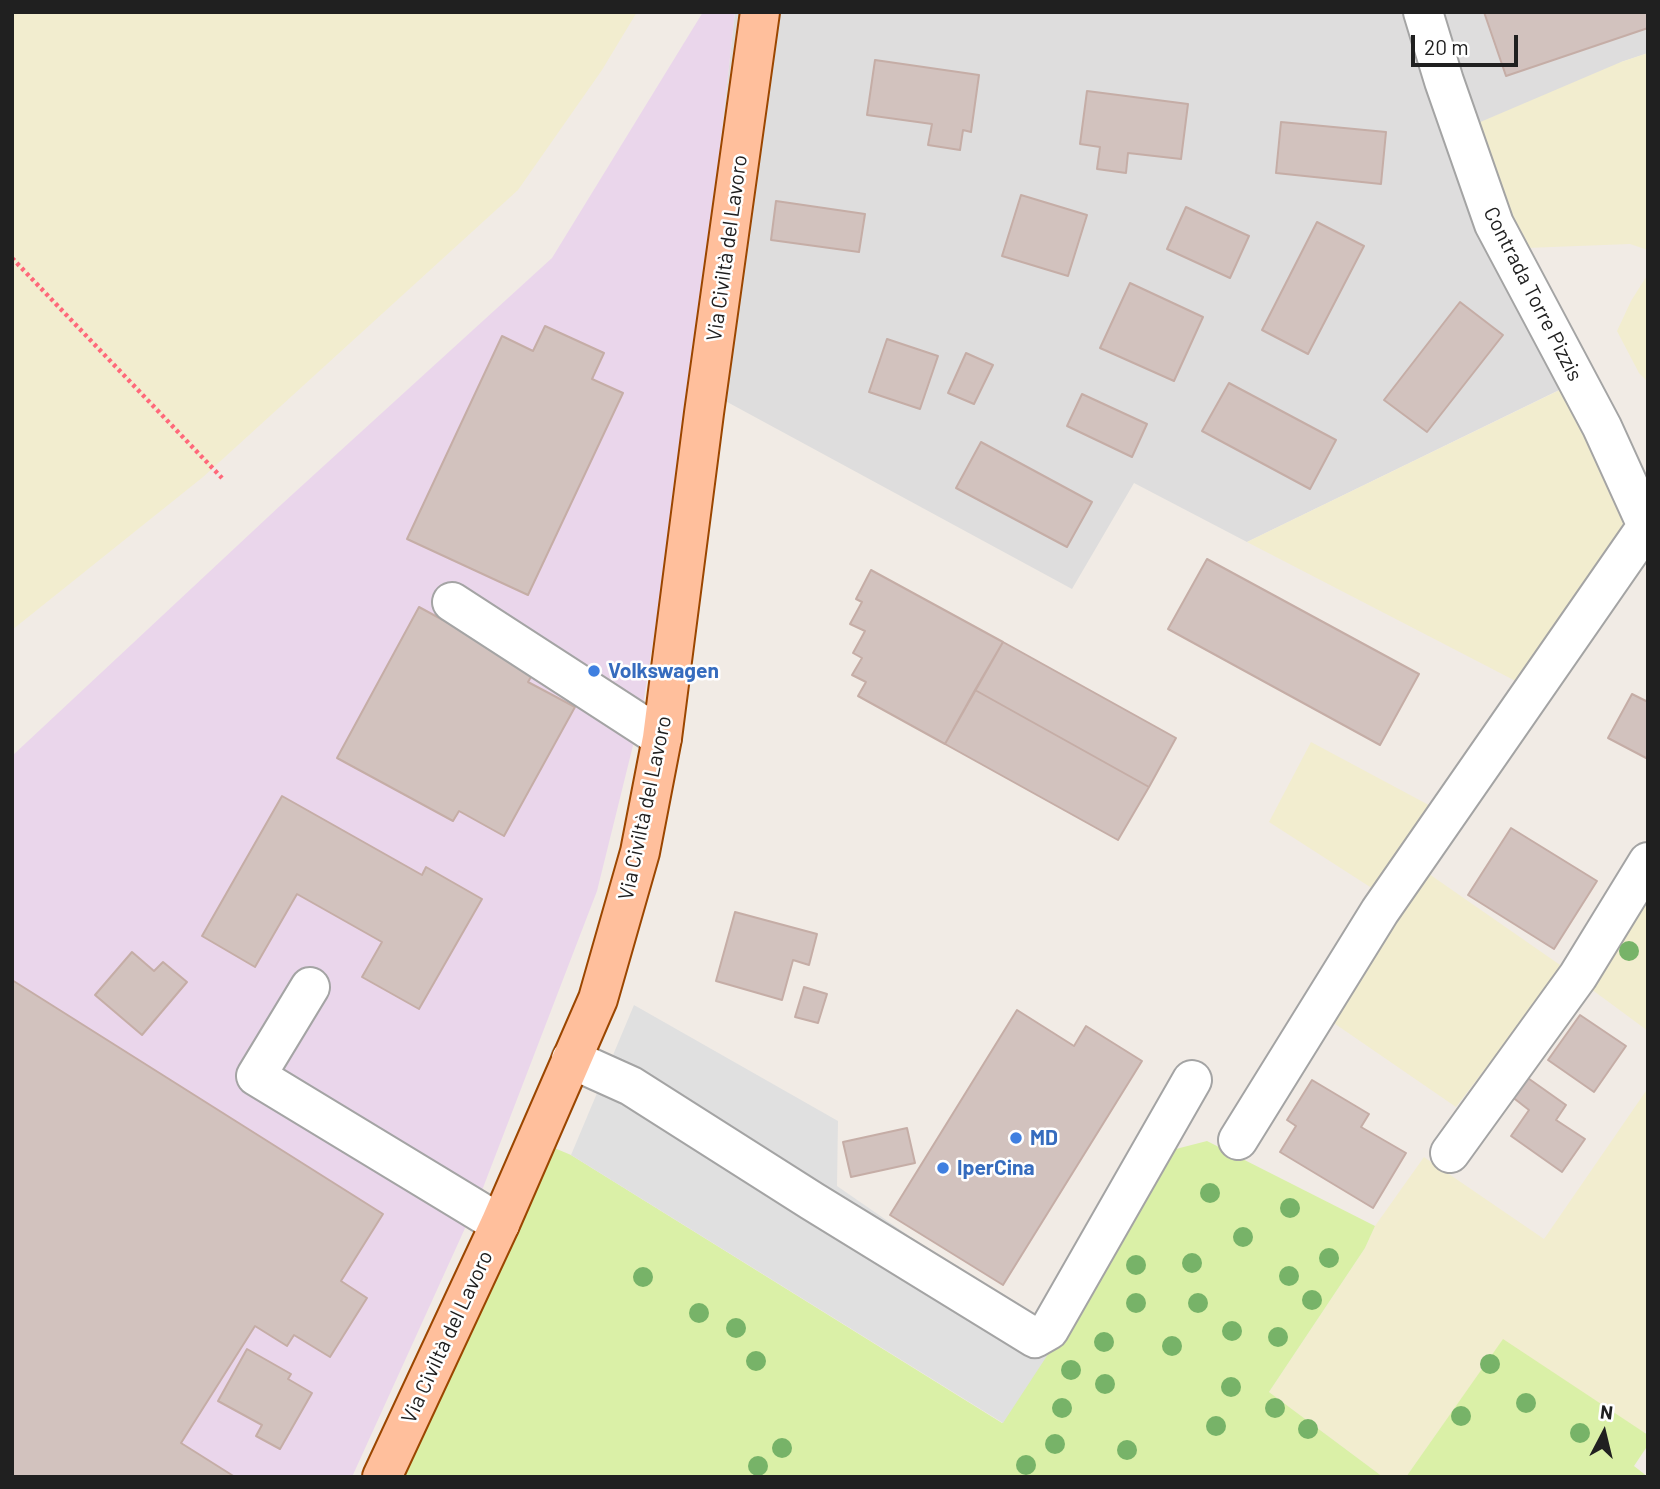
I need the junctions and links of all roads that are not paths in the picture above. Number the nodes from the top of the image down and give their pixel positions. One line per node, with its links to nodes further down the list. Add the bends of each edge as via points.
1 (760, 12): 5 (main road, Via Civiltà del Lavoro)
2 (1423, 12): 3 (street, Contrada Torre Pizzis, via 1494,224 1602,428)
3 (1647, 527): 10 (street, via 1380,911)
4 (452, 602): 5 (street)
5 (662, 738): 8 (main road, Via Civiltà del Lavoro, via 636,865 598,999)
6 (1648, 862): 11 (street, via 1578,976)
7 (310, 987): 12 (street, via 256,1076)
8 (571, 1059): 9 (street, via 631,1086 1035,1338 1049,1331); 12 (main road, Via Civiltà del Lavoro)
9 (1192, 1080)
10 (1238, 1140)
11 (1450, 1153)
12 (500, 1224): 13 (main road, Via Civiltà del Lavoro)
13 (382, 1477)

